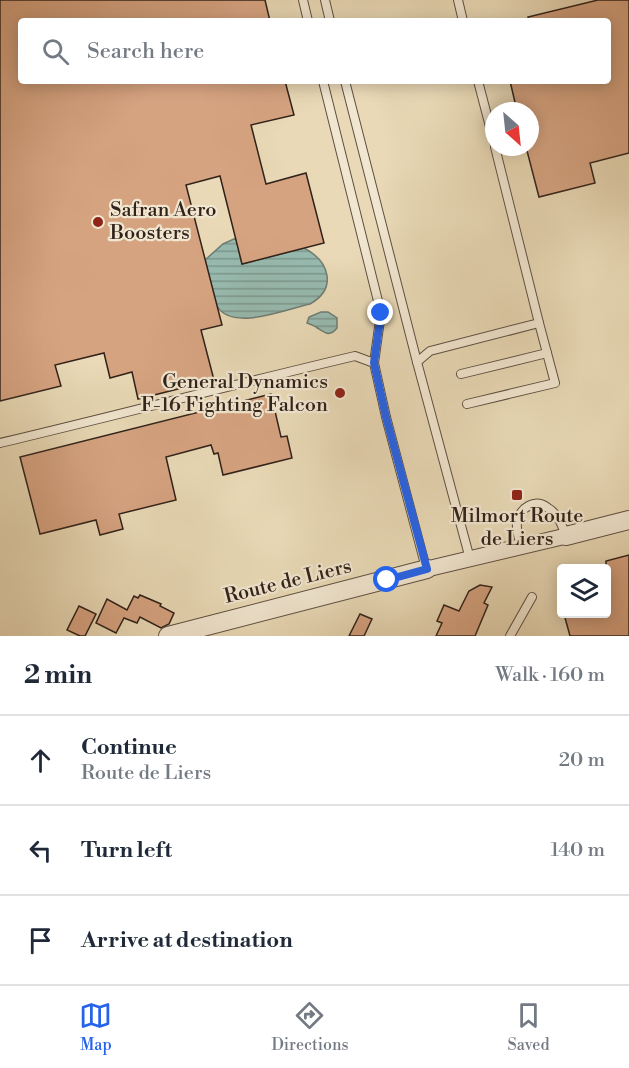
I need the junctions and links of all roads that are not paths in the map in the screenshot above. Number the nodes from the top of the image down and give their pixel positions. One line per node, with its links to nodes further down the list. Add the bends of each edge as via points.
1 (303, 0): 4 (lane)
2 (325, 0): 5 (lane)
3 (458, 0): 6 (lane)
4 (307, 18)
5 (329, 18)
6 (462, 18)
7 (324, 84): 15 (lane, via 381,313)
8 (346, 84): 14 (lane)
9 (479, 84): 10 (lane)
10 (485, 108)
11 (497, 156): 12 (lane)
12 (539, 323): 13 (lane); 14 (lane, via 430,351)
13 (547, 353): 16 (lane); 17 (lane, via 555,383)
14 (417, 362): 22 (lane)
15 (374, 363): 18 (lane, via 355,356); 23 (lane)
16 (461, 374)
17 (467, 404)
18 (0, 443)
19 (629, 520): 20 (street, Route de Liers)
20 (566, 536): 21 (street, Route de Liers); 21 (lane, via 548,507 538,503 527,505 517,525)
21 (520, 547): 22 (street, Route de Liers)
22 (470, 559): 23 (street, Route de Liers)
23 (427, 569): 25 (street, Route de Liers)
24 (532, 597): 26 (lane)
25 (168, 636)
26 (510, 636)

